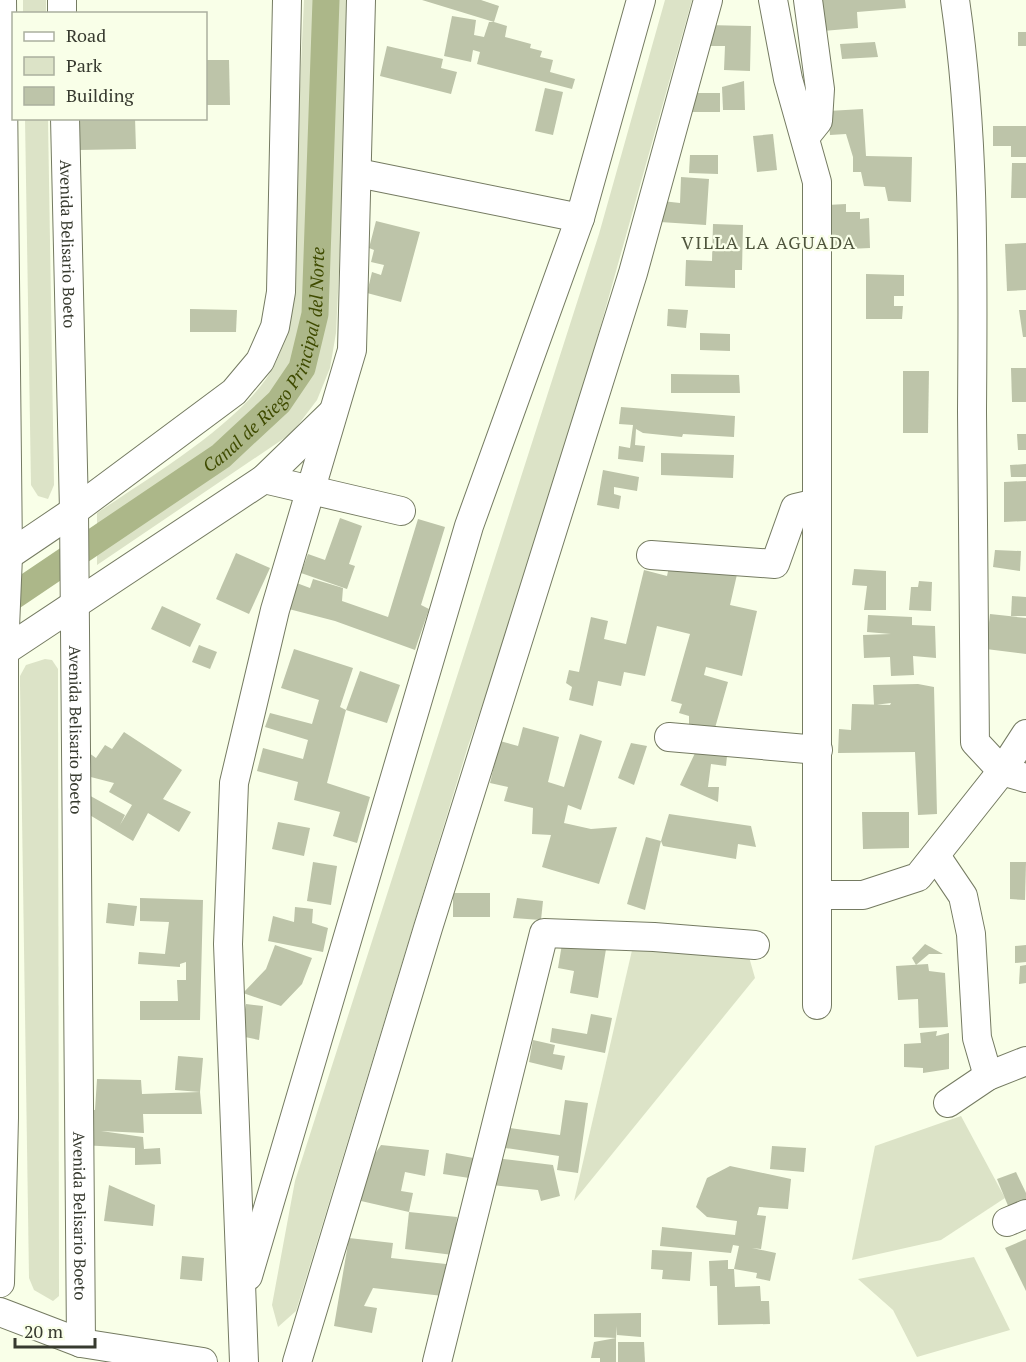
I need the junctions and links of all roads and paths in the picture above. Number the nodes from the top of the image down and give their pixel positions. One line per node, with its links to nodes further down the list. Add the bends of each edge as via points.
1 (2, 0): 14 (street)
2 (287, 0): 19 (street, via 281,292 275,327 260,361 234,392)
3 (361, 0): 11 (street)
4 (641, 0): 12 (street)
5 (708, 0): 42 (street, via 633,273 445,872)
6 (773, 0): 10 (street, via 788,80)
7 (808, 0): 10 (street, via 820,89 818,121)
8 (955, 0): 27 (street, via 966,76 973,256 975,742)
9 (65, 120): 19 (street, Avenida Belisario Boeto)
10 (806, 136): 17 (street, via 817,182)
11 (358, 173): 12 (street); 13 (street, via 352,350)
12 (579, 218): 37 (street, via 469,526)
13 (333, 413): 15 (street); 16 (street)
14 (2, 427): 21 (street)
15 (264, 479): 16 (street); 22 (street)
16 (310, 491): 18 (street); 37 (street, via 275,610 234,783 228,944)
17 (816, 503): 20 (street, via 795,508 775,564); 26 (street)
18 (401, 511)
19 (74, 522): 21 (street); 22 (street, Avenida Belisario Boeto)
20 (651, 555)
21 (5, 565): 23 (street)
22 (75, 593): 23 (street); 39 (street, Avenida Belisario Boeto)
23 (3, 646): 35 (street)
24 (1026, 734): 27 (street)
25 (669, 737): 26 (street)
26 (818, 750): 29 (street)
27 (1014, 774): 28 (street)
28 (936, 856): 29 (street, via 918,878 863,895); 33 (street, via 963,896 971,934 977,1038)
29 (819, 895): 31 (street)
30 (755, 945): 43 (street, via 543,933)
31 (817, 1005)
32 (1026, 1061): 33 (street)
33 (988, 1077): 34 (street)
34 (948, 1103)
35 (2, 1117): 36 (street)
36 (0, 1283)
37 (242, 1298): 41 (street)
38 (0, 1312): 39 (street)
39 (81, 1343): 40 (street)
40 (203, 1362)
41 (244, 1362)
42 (298, 1362)
43 (437, 1362)

